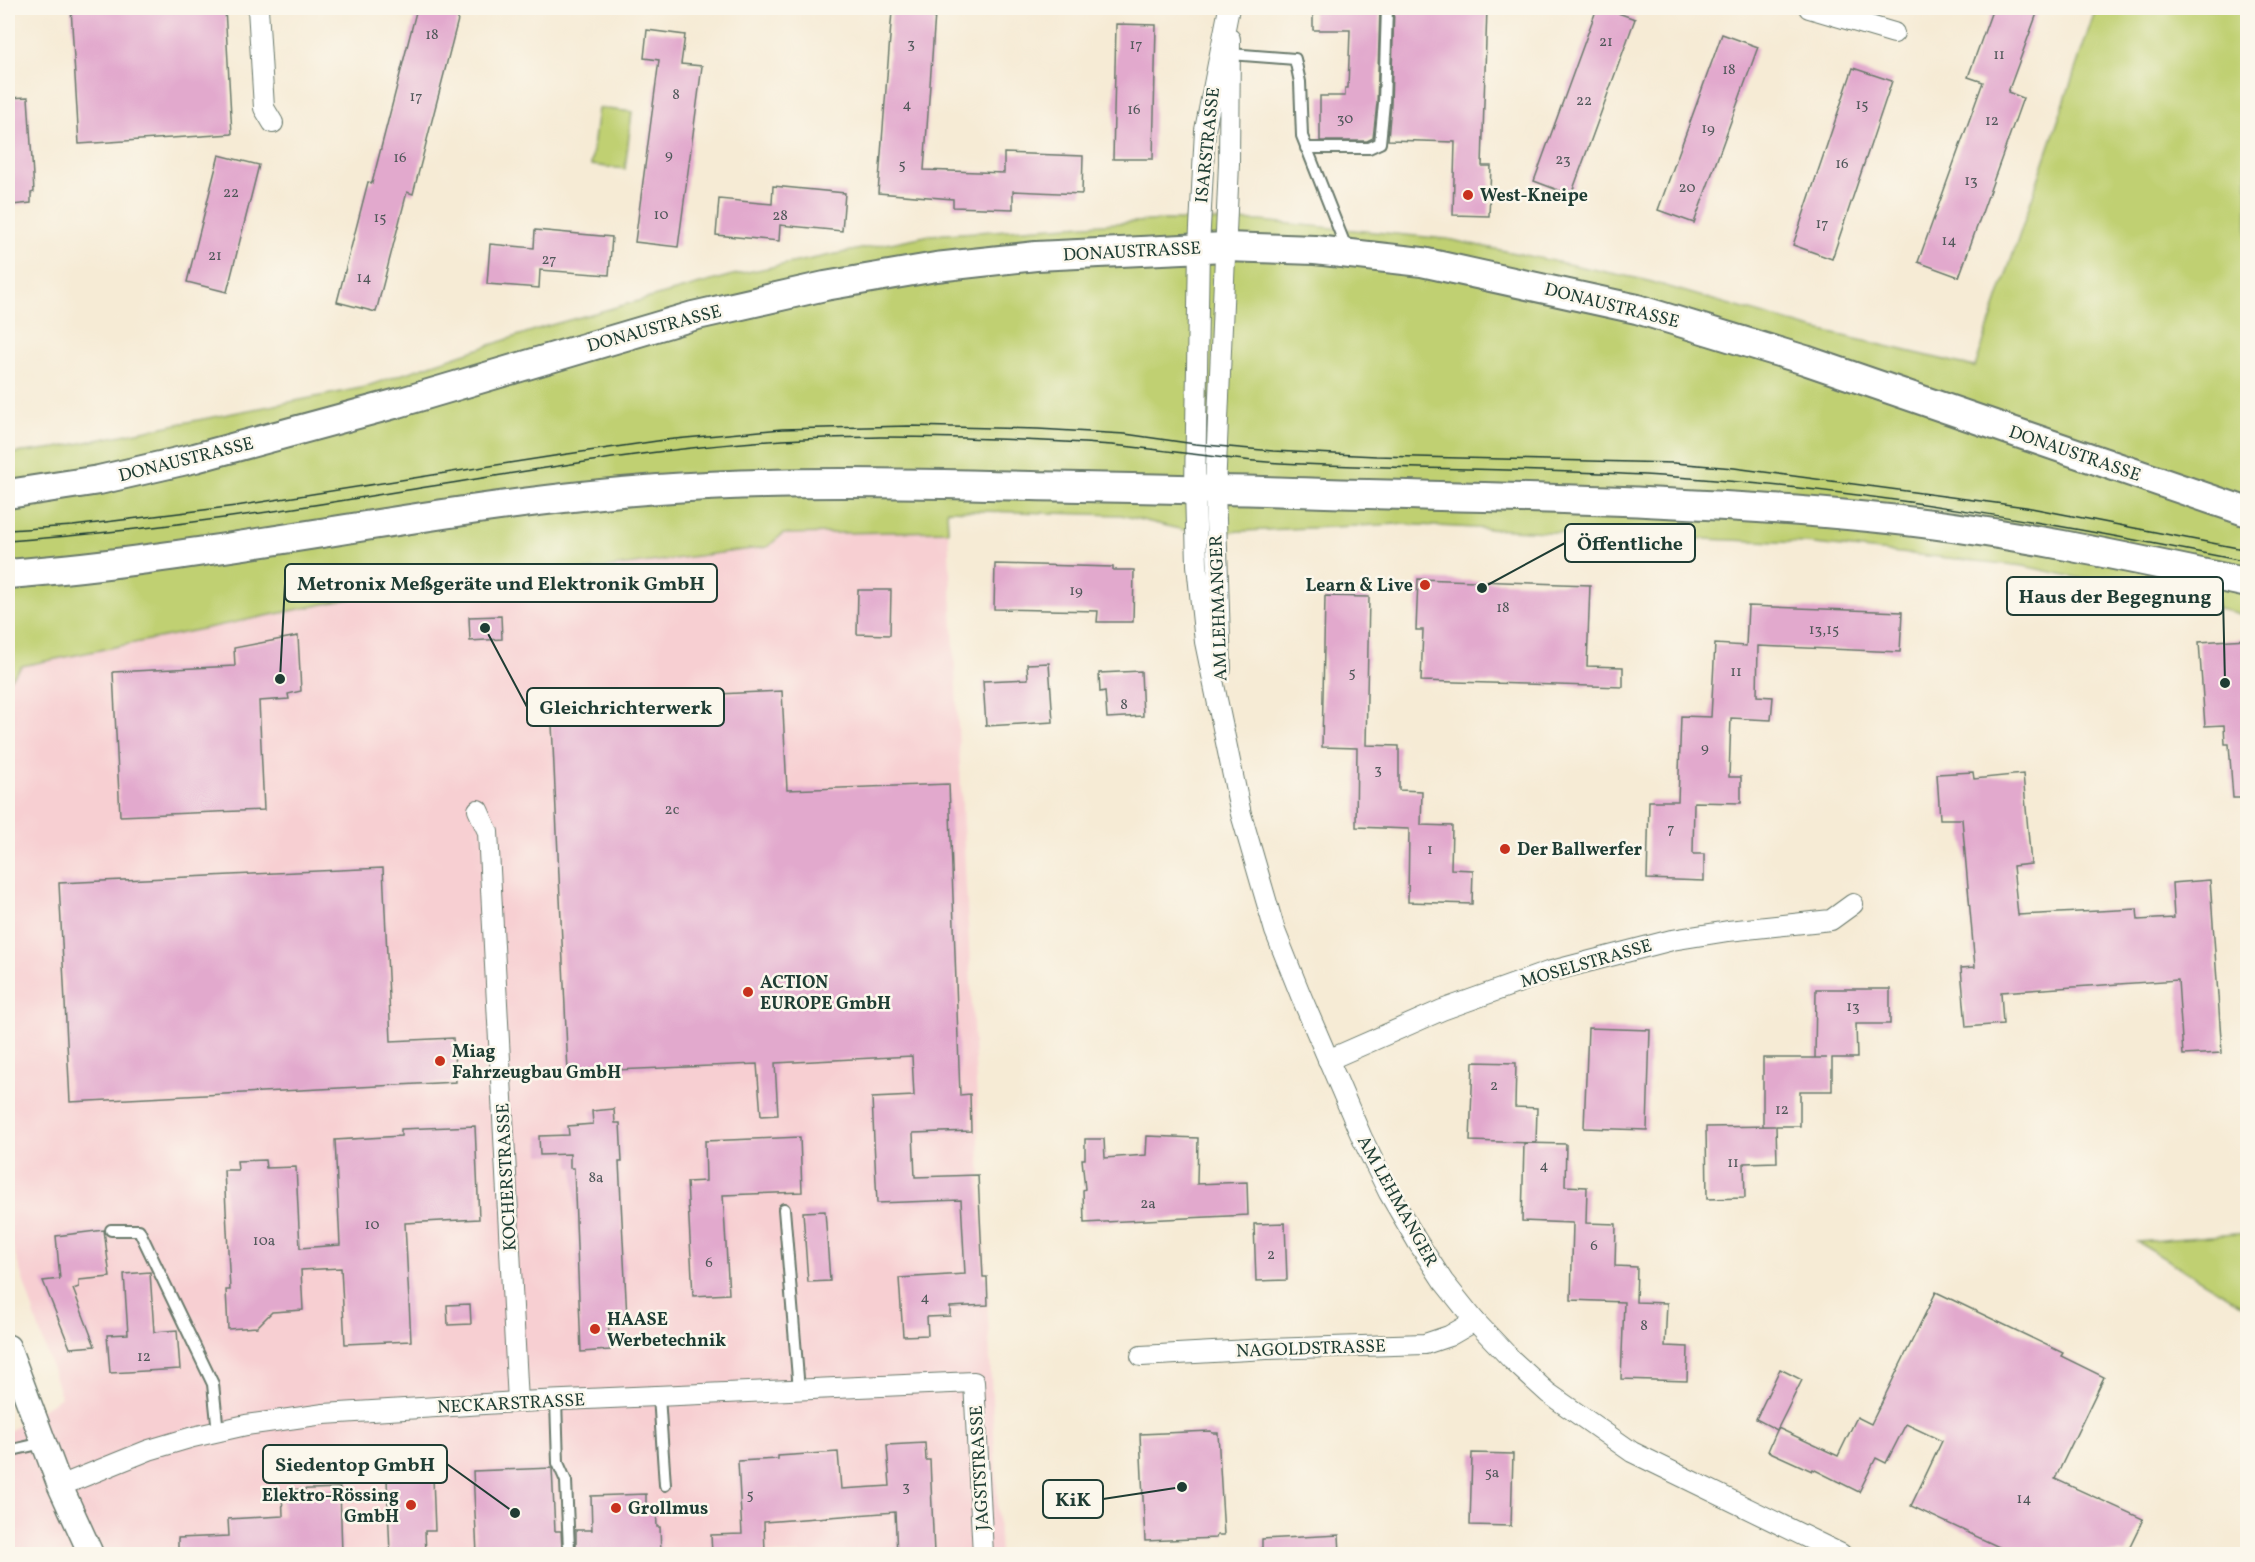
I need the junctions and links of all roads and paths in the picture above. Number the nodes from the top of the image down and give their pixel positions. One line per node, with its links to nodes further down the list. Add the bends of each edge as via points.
1 (258, 8): 7 (street, via 264,108)
2 (1229, 8): 6 (street, ISARSTRASSE); 9 (street, ISARSTRASSE, via 1205,130)
3 (1387, 8): 8 (lane, via 1380,143 1369,148)
4 (1809, 8): 5 (street)
5 (1894, 33)
6 (1230, 54): 8 (lane, via 1295,59); 9 (street, ISARSTRASSE)
7 (273, 123)
8 (1306, 147): 10 (lane)
9 (1212, 247): 10 (main road, DONAUSTRASSE); 11 (street, AM LEHMANGER); 12 (main road, DONAUSTRASSE, via 984,261 825,286 693,316 195,458 99,480)
10 (1348, 253): 13 (main road, DONAUSTRASSE, via 1422,262 1637,309 1805,360)
11 (1205, 489): 14 (main road, via 803,483 655,489 503,506 156,559); 15 (main road, via 1737,506 1869,517 2051,543); 18 (street, AM LEHMANGER, via 1197,565 1205,642 1240,814 1280,942)
12 (8, 494)
13 (2247, 512)
14 (8, 574)
15 (2247, 583)
16 (478, 810): 28 (street, KOCHERSTRASSE, via 488,832)
17 (1853, 904): 18 (street, MOSELSTRASSE, via 1831,920 1672,940 1548,972 1442,1010)
18 (1328, 1060): 21 (street, AM LEHMANGER, via 1389,1193 1443,1281)
19 (784, 1209): 25 (lane)
20 (111, 1230): 29 (lane, via 139,1230 213,1384)
21 (1475, 1321): 23 (street, NAGOLDSTRASSE, via 1425,1344); 37 (street, AM LEHMANGER, via 1548,1393 1632,1452)
22 (8, 1347): 30 (street)
23 (1141, 1356)
24 (974, 1382): 25 (street, NECKARSTRASSE); 36 (street, JAGSTSTRASSE)
25 (799, 1390): 26 (street, NECKARSTRASSE)
26 (659, 1396): 27 (street, NECKARSTRASSE); 32 (lane)
27 (556, 1401): 28 (street, NECKARSTRASSE); 34 (lane, via 558,1463 566,1481)
28 (518, 1402): 29 (street, NECKARSTRASSE, via 324,1414)
29 (218, 1432): 33 (street, NECKARSTRASSE, via 149,1450)
30 (43, 1443): 31 (lane); 33 (street)
31 (8, 1451)
32 (665, 1485)
33 (60, 1486): 35 (street)
34 (570, 1549)
35 (91, 1554)
36 (983, 1554)
37 (1841, 1554)

